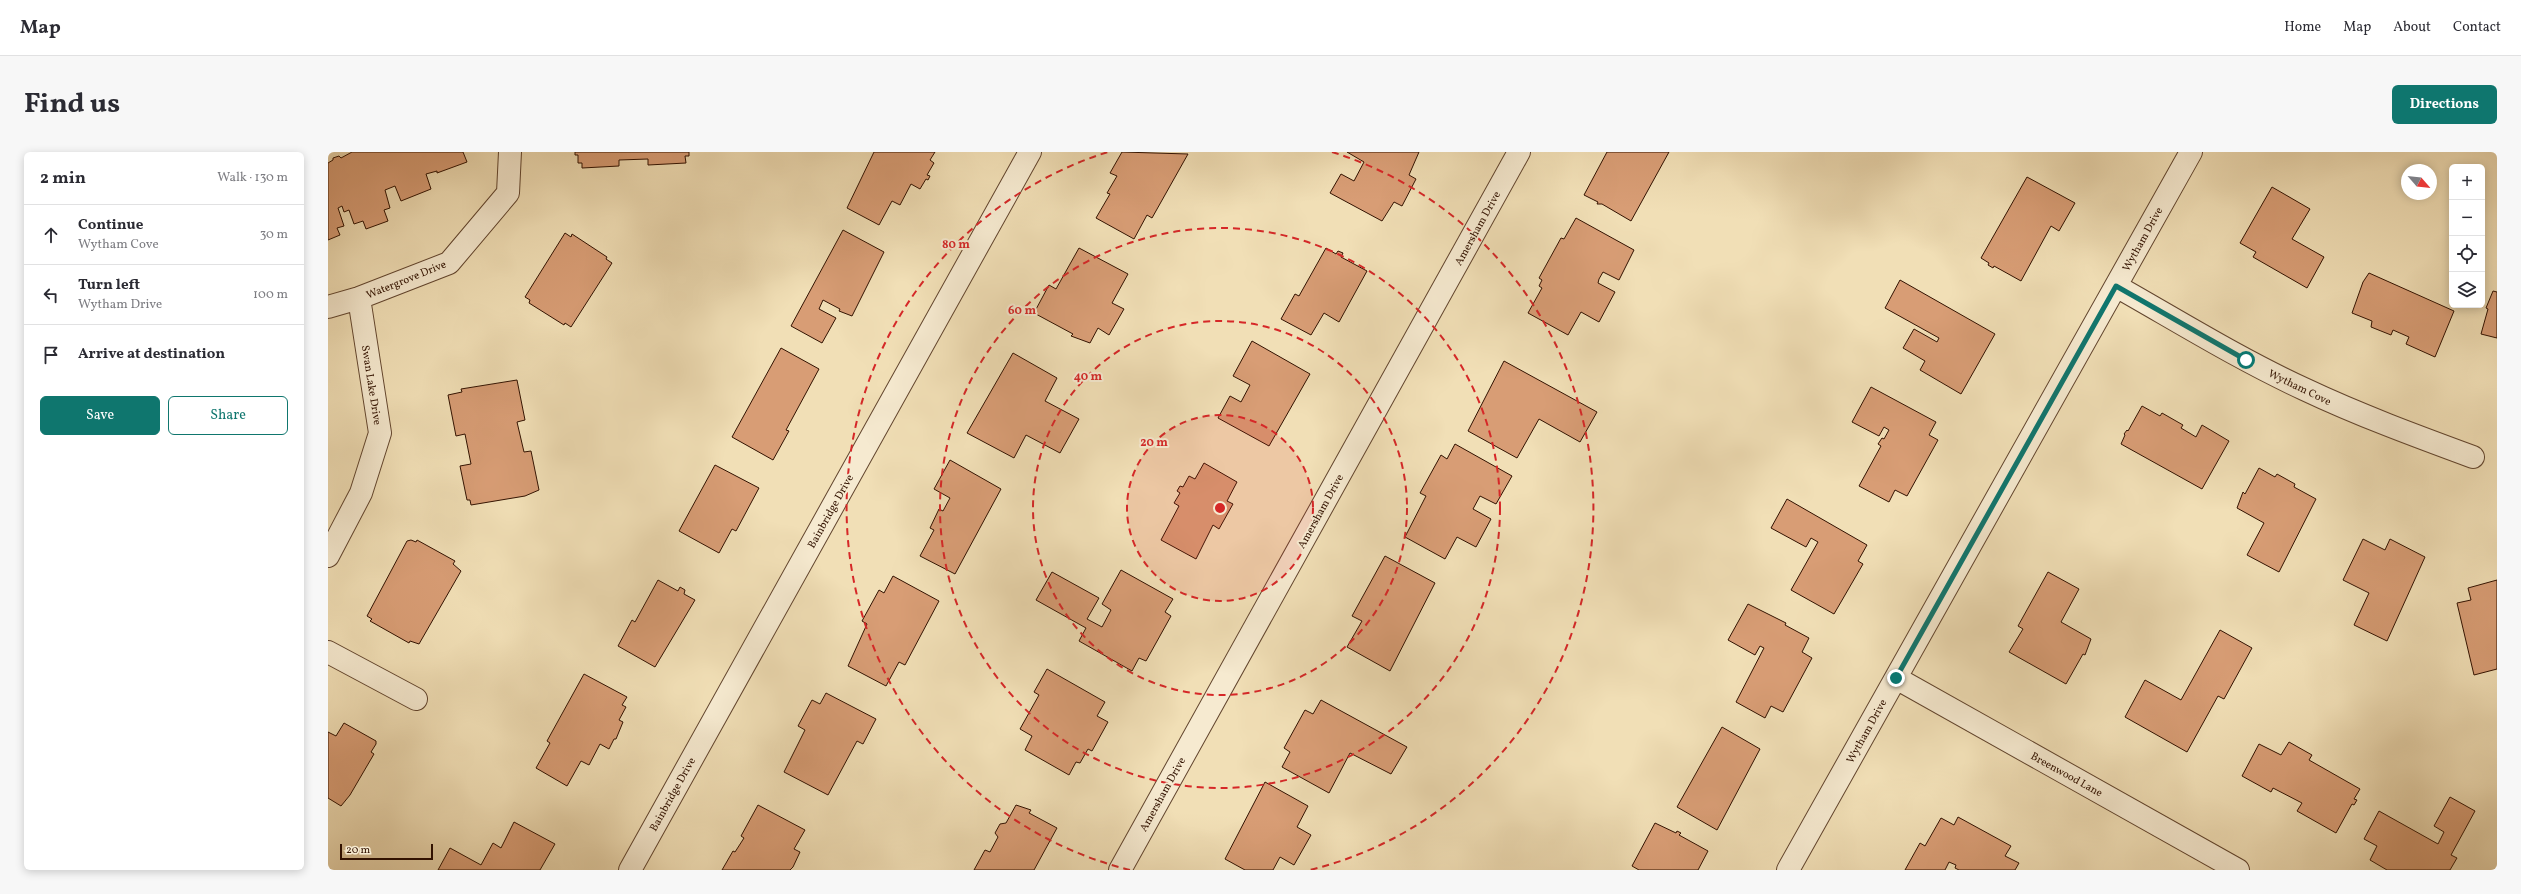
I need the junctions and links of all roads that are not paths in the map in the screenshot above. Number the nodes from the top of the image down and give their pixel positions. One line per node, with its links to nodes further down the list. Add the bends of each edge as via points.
1 (510, 152): 6 (street, Watergrove Drive, via 508,193 449,263)
2 (1030, 152): 13 (street, Bainbridge Drive)
3 (1519, 152): 14 (street, Amersham Drive)
4 (2191, 152): 5 (street, Wytham Drive)
5 (2116, 286): 8 (street, Wytham Cove, via 2246,360 2303,389); 11 (street, Wytham Drive)
6 (359, 298): 7 (street, Watergrove Drive); 9 (street, Swan Lake Drive, via 380,433 361,493)
7 (328, 307)
8 (2473, 458)
9 (328, 556)
10 (328, 652): 12 (street)
11 (1896, 678): 15 (street, Wytham Drive); 16 (street, Breenwood Lane)
12 (416, 699)
13 (630, 870)
14 (1120, 870)
15 (1788, 870)
16 (2238, 870)

